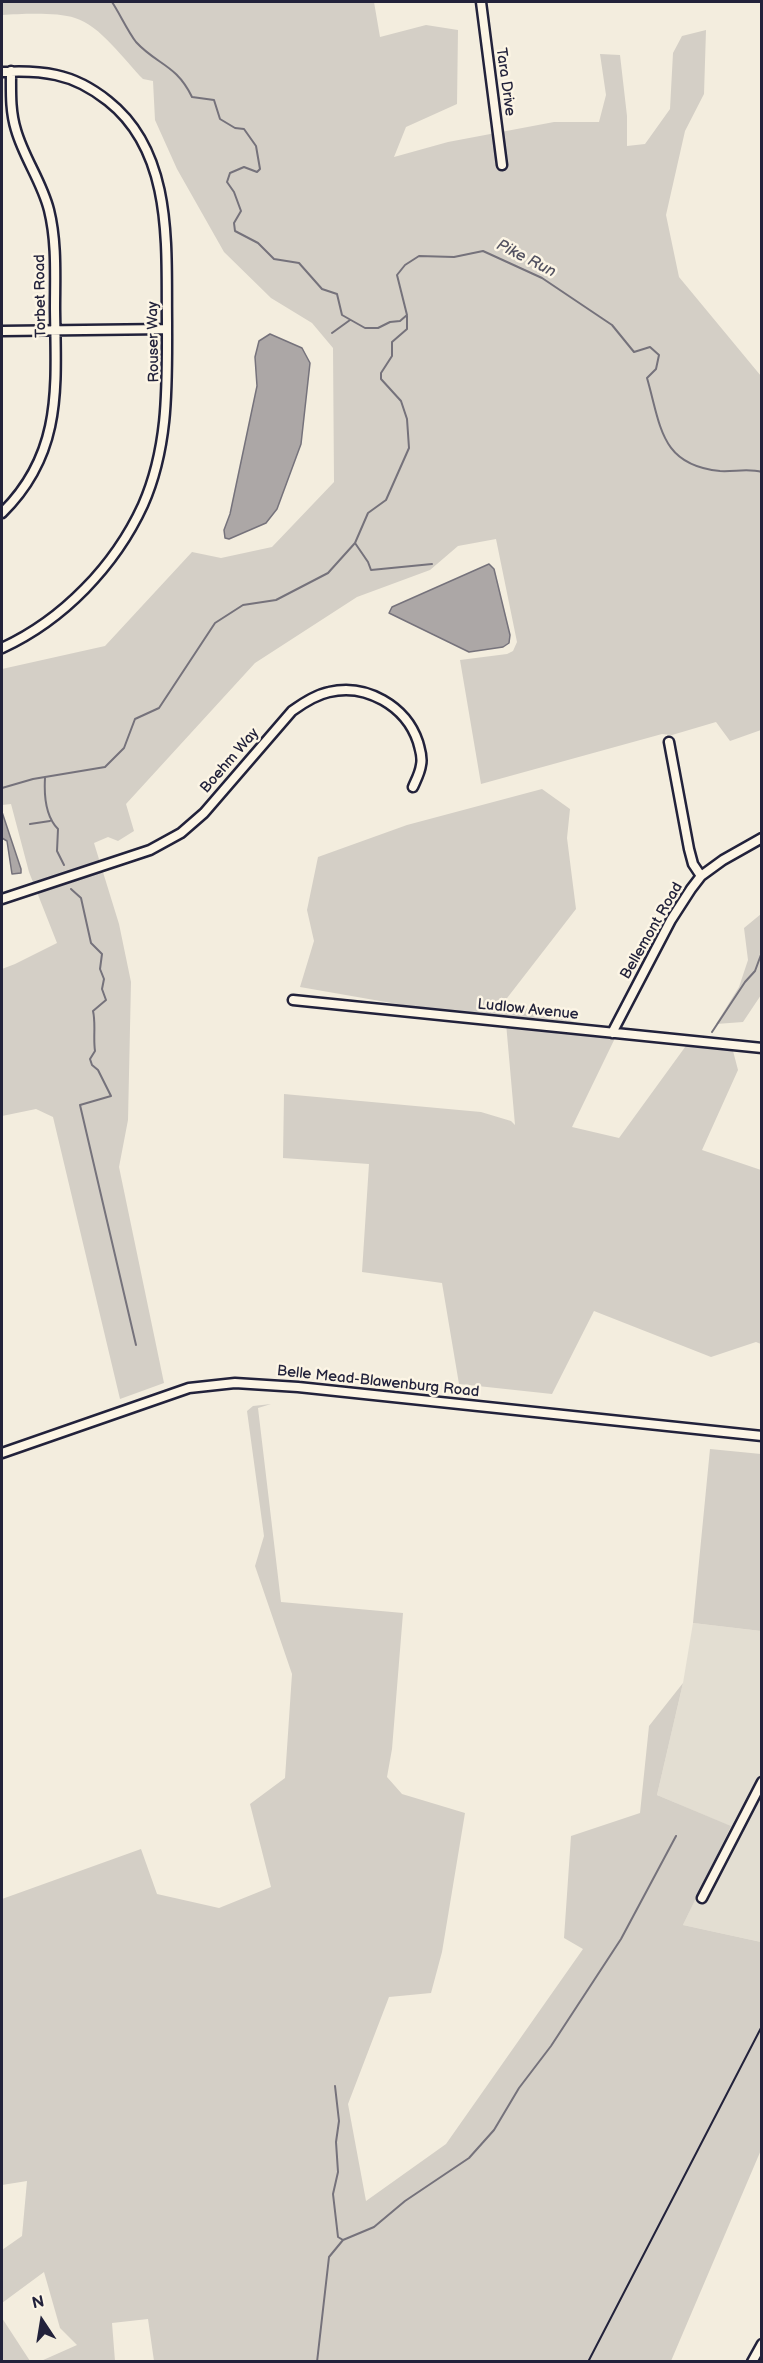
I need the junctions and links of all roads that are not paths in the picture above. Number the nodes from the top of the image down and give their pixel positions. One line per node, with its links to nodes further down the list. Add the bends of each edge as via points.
1 (481, 2): 3 (street, Tara Drive)
2 (6, 72): 4 (street, Rouser Way, via 58,75 84,86 113,105 136,131 151,160 162,203); 6 (street, Torbet Road, via 12,117 51,220)
3 (502, 165)
4 (167, 329): 6 (street); 8 (street, Rouser Way, via 168,402 164,432 152,481 131,528 105,566 73,600 37,628)
5 (2, 331): 6 (street)
6 (55, 331): 7 (street, Torbet Road, via 56,389 49,434 30,477)
7 (2, 513)
8 (2, 648)
9 (669, 742): 12 (street, via 689,849)
10 (413, 787): 13 (street, Boehm Way, via 422,764 421,752 404,717 383,700 368,694 354,690 328,692 292,711 204,813 181,833 150,850)
11 (762, 838): 12 (street, Bellemont Road)
12 (702, 876): 15 (street, Bellemont Road, via 671,920)
13 (2, 899)
14 (293, 1000): 15 (street, Ludlow Avenue)
15 (612, 1033): 16 (street, Ludlow Avenue)
16 (762, 1048)
17 (762, 1436): 18 (street, Belle Mead-Blawenburg Road, via 235,1383 180,1391)
18 (2, 1453)
19 (762, 1782): 20 (street)
20 (702, 1898)
21 (762, 2344): 22 (street)
22 (753, 2361)

